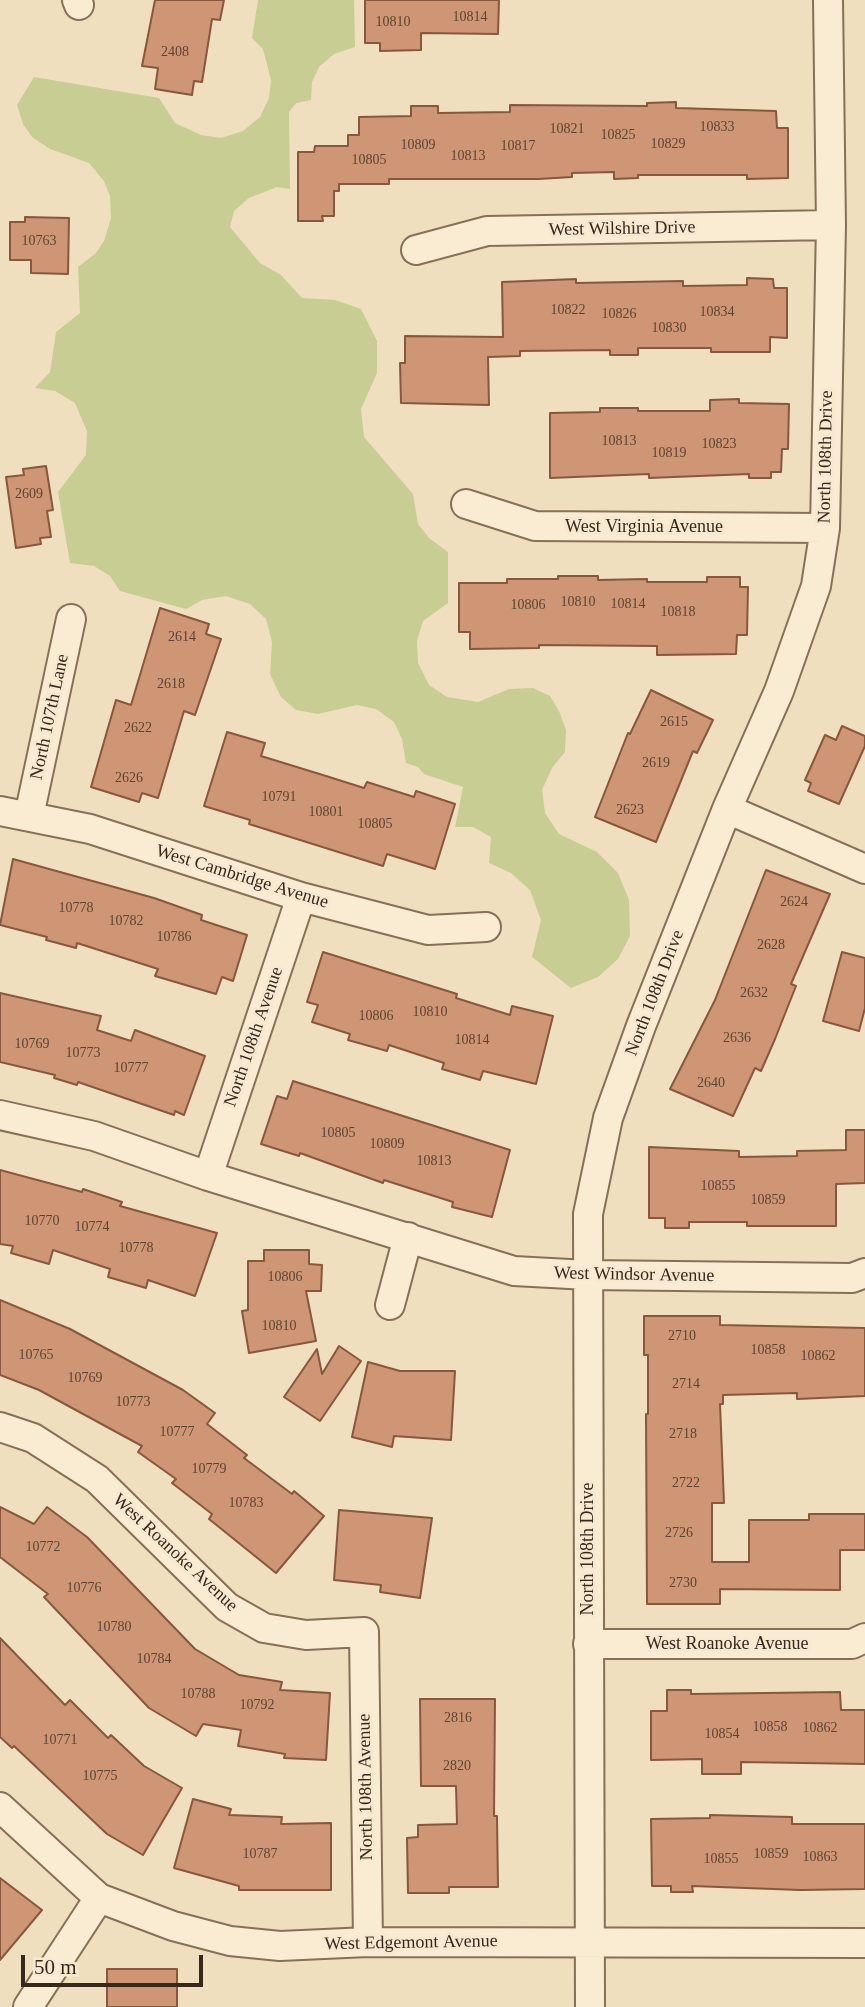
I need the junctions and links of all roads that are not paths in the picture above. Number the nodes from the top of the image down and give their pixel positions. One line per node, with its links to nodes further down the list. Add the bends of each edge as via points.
1 (828, 0): 2 (street, North 108th Drive)
2 (831, 225): 3 (street, West Wilshire Drive, via 487,232); 5 (street, North 108th Drive)
3 (416, 250)
4 (466, 504): 5 (street, West Virginia Avenue, via 535,526)
5 (825, 528): 7 (street, North 108th Drive, via 816,586 804,622)
6 (71, 619): 9 (street, North 107th Lane)
7 (727, 809): 10 (street); 17 (street, North 108th Drive, via 608,1118 588,1214)
8 (0, 811): 9 (street, West Cambridge Avenue)
9 (29, 816): 11 (street, West Cambridge Avenue, via 90,829)
10 (865, 869)
11 (302, 897): 12 (street, West Cambridge Avenue, via 428,930); 14 (street, North 108th Avenue)
12 (486, 927)
13 (0, 1115): 14 (street, West Windsor Avenue, via 94,1136)
14 (208, 1176): 15 (street, West Windsor Avenue)
15 (408, 1237): 17 (street, West Windsor Avenue, via 514,1271); 18 (street)
16 (865, 1273): 17 (street, West Windsor Avenue, via 852,1278)
17 (588, 1275): 22 (street, North 108th Drive)
18 (390, 1305)
19 (0, 1427): 20 (street, West Roanoke Avenue, via 33,1438 97,1479 227,1607 264,1628 306,1636)
20 (364, 1632): 25 (street, North 108th Avenue)
21 (865, 1638): 22 (street, West Roanoke Avenue, via 852,1644)
22 (588, 1644): 26 (street, North 108th Drive)
23 (0, 1807): 24 (street, West Edgemont Avenue)
24 (99, 1898): 25 (street, West Edgemont Avenue, via 173,1926 230,1941 280,1946); 28 (street)
25 (368, 1942): 26 (street, West Edgemont Avenue)
26 (590, 1942): 27 (street, West Edgemont Avenue); 29 (street, North 108th Drive)
27 (865, 1944)
28 (29, 2007)
29 (590, 2007)

